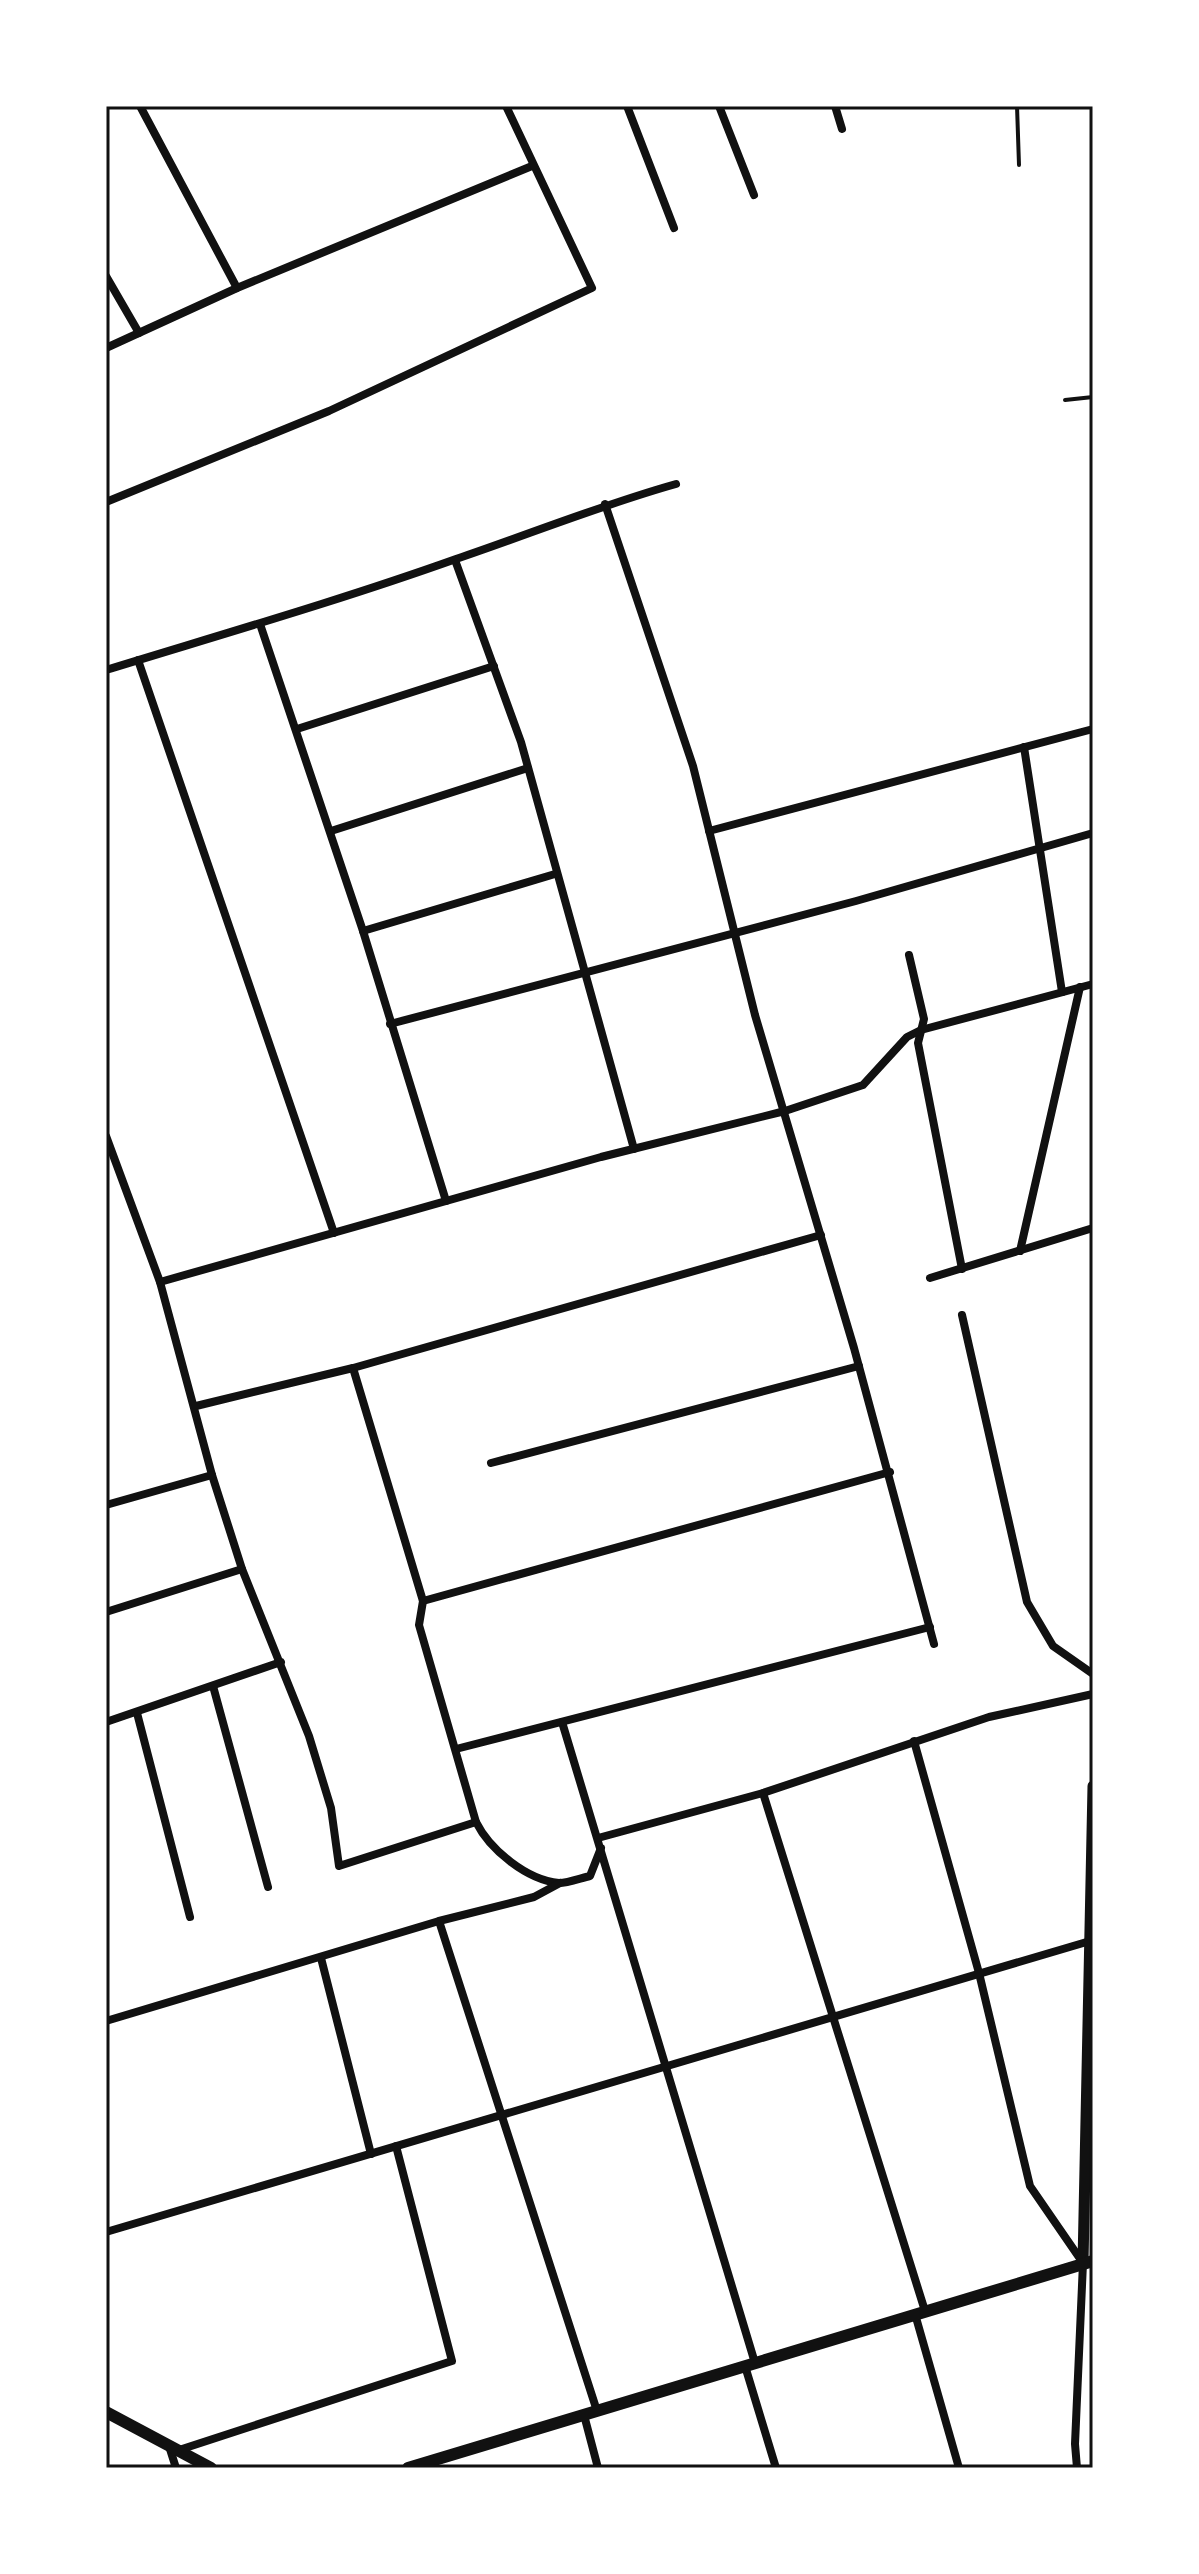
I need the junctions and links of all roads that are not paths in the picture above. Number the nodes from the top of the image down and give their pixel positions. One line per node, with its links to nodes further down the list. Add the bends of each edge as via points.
1 (140, 106): 13 (street)
2 (506, 106): 9 (street)
3 (627, 106): 11 (street)
4 (719, 106): 10 (street)
5 (835, 106): 7 (street)
6 (1017, 106): 8 (lane)
7 (842, 129)
8 (1019, 165)
9 (532, 166): 13 (street); 19 (street, via 592,288 329,411)
10 (754, 195)
11 (674, 228)
12 (106, 276): 14 (street)
13 (237, 288): 14 (street)
14 (139, 333): 15 (street)
15 (106, 348)
16 (1093, 397): 17 (lane)
17 (1065, 400)
18 (676, 484): 20 (street)
19 (106, 502)
20 (605, 504): 21 (street); 31 (street, via 683,736)
21 (455, 560): 22 (street); 24 (street)
22 (260, 624): 23 (street); 26 (street)
23 (138, 660): 25 (street); 49 (street)
24 (494, 666): 26 (street); 29 (street)
25 (106, 670)
26 (297, 729): 30 (street)
27 (1093, 729): 28 (street)
28 (1024, 747): 31 (street); 33 (street)
29 (528, 768): 30 (street); 34 (street)
30 (331, 831): 35 (street)
31 (709, 831): 36 (street)
32 (1093, 833): 33 (street)
33 (1037, 849): 36 (street); 41 (street)
34 (555, 874): 35 (street); 38 (street)
35 (363, 931): 42 (street)
36 (736, 933): 38 (street); 44 (street)
37 (909, 955): 43 (street, via 924,1019)
38 (584, 974): 42 (street); 46 (street)
39 (1093, 984): 40 (street)
40 (1080, 987): 41 (street); 51 (street)
41 (1062, 992): 43 (street)
42 (390, 1024): 47 (street)
43 (921, 1030): 44 (street, via 907,1037 863,1085); 52 (street, via 918,1043)
44 (785, 1111): 46 (street); 50 (street)
45 (106, 1136): 54 (street)
46 (634, 1149): 47 (street)
47 (446, 1201): 49 (street)
48 (1093, 1228): 51 (street)
49 (334, 1233): 54 (street)
50 (821, 1235): 56 (street); 57 (street)
51 (1020, 1251): 52 (street)
52 (962, 1269): 53 (street)
53 (930, 1278)
54 (160, 1282): 58 (street)
55 (962, 1315): 69 (street, via 1027,1602 1053,1646)
56 (859, 1366): 59 (street); 60 (street)
57 (353, 1368): 58 (street); 64 (street)
58 (196, 1406): 61 (street)
59 (491, 1463)
60 (890, 1472): 64 (street); 66 (street)
61 (212, 1475): 62 (street); 63 (street)
62 (106, 1505)
63 (242, 1569): 65 (street); 68 (street)
64 (423, 1601): 76 (street, via 419,1625)
65 (106, 1612)
66 (930, 1627): 67 (street); 74 (street)
67 (934, 1644)
68 (281, 1662): 70 (street); 79 (street, via 331,1808 339,1866)
69 (1093, 1674)
70 (213, 1686): 72 (street); 84 (street)
71 (1093, 1694): 75 (street, via 989,1717)
72 (137, 1713): 73 (street); 85 (street)
73 (106, 1722)
74 (562, 1722): 76 (street); 80 (street)
75 (914, 1741): 78 (street); 89 (street)
76 (456, 1749): 79 (street)
77 (1093, 1786): 82 (street)
78 (763, 1793): 80 (street); 90 (street)
79 (476, 1822): 83 (street, via 517,1868)
80 (598, 1838): 81 (street)
81 (601, 1848): 83 (street, via 590,1876); 92 (street)
82 (1092, 1882): 87 (street)
83 (560, 1883): 86 (street, via 534,1897)
84 (268, 1887)
85 (190, 1917)
86 (439, 1921): 88 (street); 93 (street)
87 (1090, 1941): 89 (street); 97 (street)
88 (321, 1958): 91 (street); 95 (street)
89 (979, 1973): 90 (street); 97 (street, via 1030,2186)
90 (831, 2016): 92 (street); 98 (street)
91 (106, 2021)
92 (664, 2066): 93 (street); 99 (street)
93 (501, 2114): 94 (street); 101 (street)
94 (396, 2146): 95 (street); 102 (street, via 452,2361)
95 (371, 2154): 96 (street)
96 (106, 2232)
97 (1088, 2262): 98 (main road); 109 (street)
98 (920, 2312): 99 (main road); 108 (street)
99 (750, 2364): 101 (main road); 107 (street)
100 (106, 2412): 102 (main road)
101 (590, 2413): 105 (main road); 106 (street)
102 (174, 2448): 103 (street); 104 (main road)
103 (176, 2468)
104 (211, 2468)
105 (408, 2468)
106 (598, 2468)
107 (776, 2468)
108 (959, 2468)
109 (1077, 2468)

